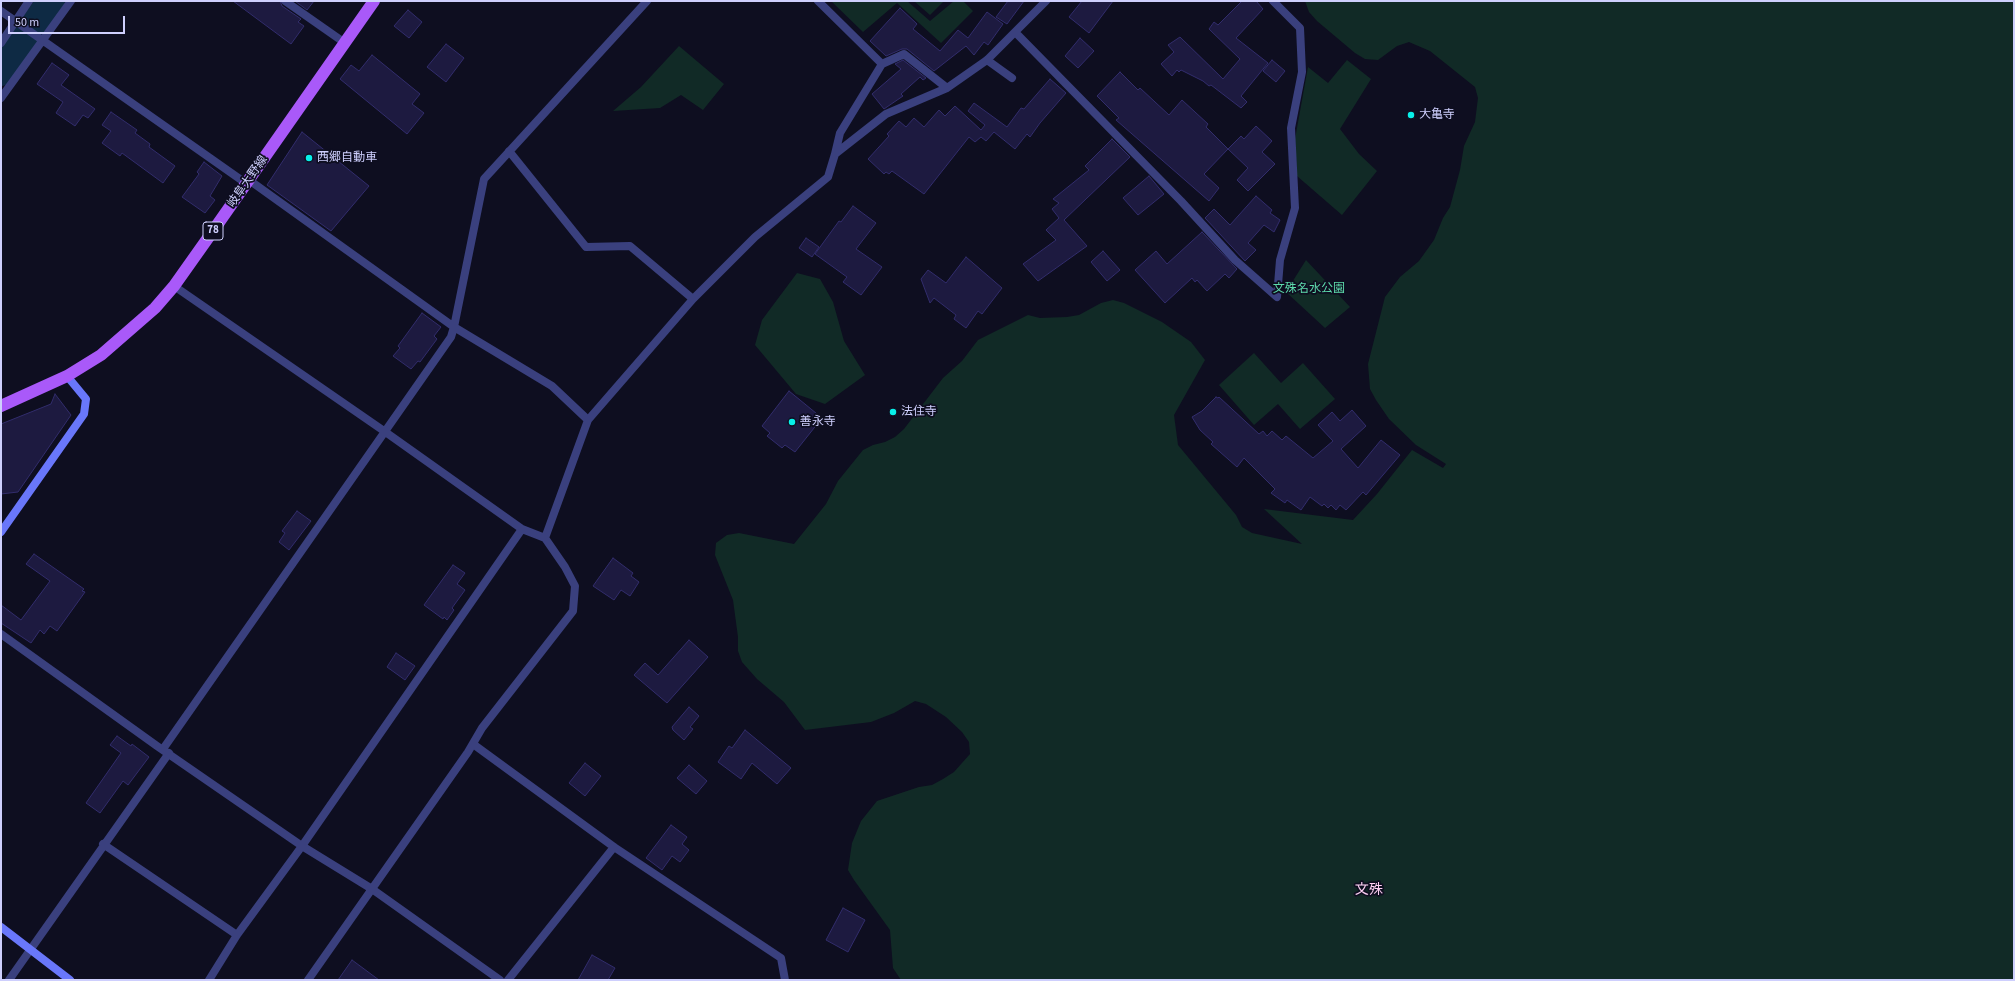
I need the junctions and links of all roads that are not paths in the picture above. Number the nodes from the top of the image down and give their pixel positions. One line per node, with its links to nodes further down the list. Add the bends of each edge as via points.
1 (29, 1): 10 (street)
2 (71, 1): 12 (street)
3 (285, 1): 14 (street)
4 (374, 1): 14 (main road, 岐阜大野線 / 78)
5 (647, 1): 20 (street)
6 (818, 1): 16 (street)
7 (1046, 1): 11 (street)
8 (1273, 1): 11 (street, via 1300,28 1302,72 1291,128 1295,208 1280,260 1276,297 1235,260)
9 (1, 11): 10 (street)
10 (15, 21): 12 (street); 13 (street)
11 (1016, 33): 15 (street)
12 (43, 41): 19 (street); 22 (street)
13 (1, 43)
14 (345, 43): 22 (main road, 岐阜大野線 / 78)
15 (987, 60): 17 (street); 18 (street)
16 (882, 64): 18 (street, via 904,54); 21 (street, via 840,133)
17 (1012, 78)
18 (947, 88): 21 (street, via 886,114)
19 (1, 98)
20 (509, 151): 24 (street, via 586,247 630,246); 25 (street, via 484,179)
21 (835, 154): 24 (street, via 828,177 755,237)
22 (248, 182): 23 (main road, 岐阜大野線 / 78); 25 (street)
23 (174, 286): 26 (main road, 岐阜大野線 / 78, via 131,330 101,355); 29 (street)
24 (693, 299): 28 (street)
25 (454, 327): 28 (street, via 552,386); 29 (street)
26 (67, 376): 27 (main road, 岐阜大野線 / 78); 31 (street, via 86,399 84,414)
27 (1, 406)
28 (588, 420): 32 (street)
29 (384, 431): 30 (street); 35 (street)
30 (522, 529): 32 (street); 37 (street)
31 (1, 532)
32 (545, 538): 34 (street, via 565,567 574,586 573,611 482,728)
33 (1, 634): 35 (street)
34 (473, 744): 38 (street); 39 (street)
35 (166, 751): 36 (street); 37 (street)
36 (103, 844): 41 (street); 42 (street)
37 (302, 846): 39 (street); 41 (street)
38 (614, 847): 48 (street); 49 (street, via 781,958)
39 (372, 889): 46 (street); 47 (street)
40 (1, 927): 42 (street)
41 (238, 935): 45 (street)
42 (30, 950): 43 (street); 44 (street)
43 (10, 980)
44 (70, 980)
45 (209, 980)
46 (308, 980)
47 (500, 980)
48 (508, 980)
49 (785, 980)

